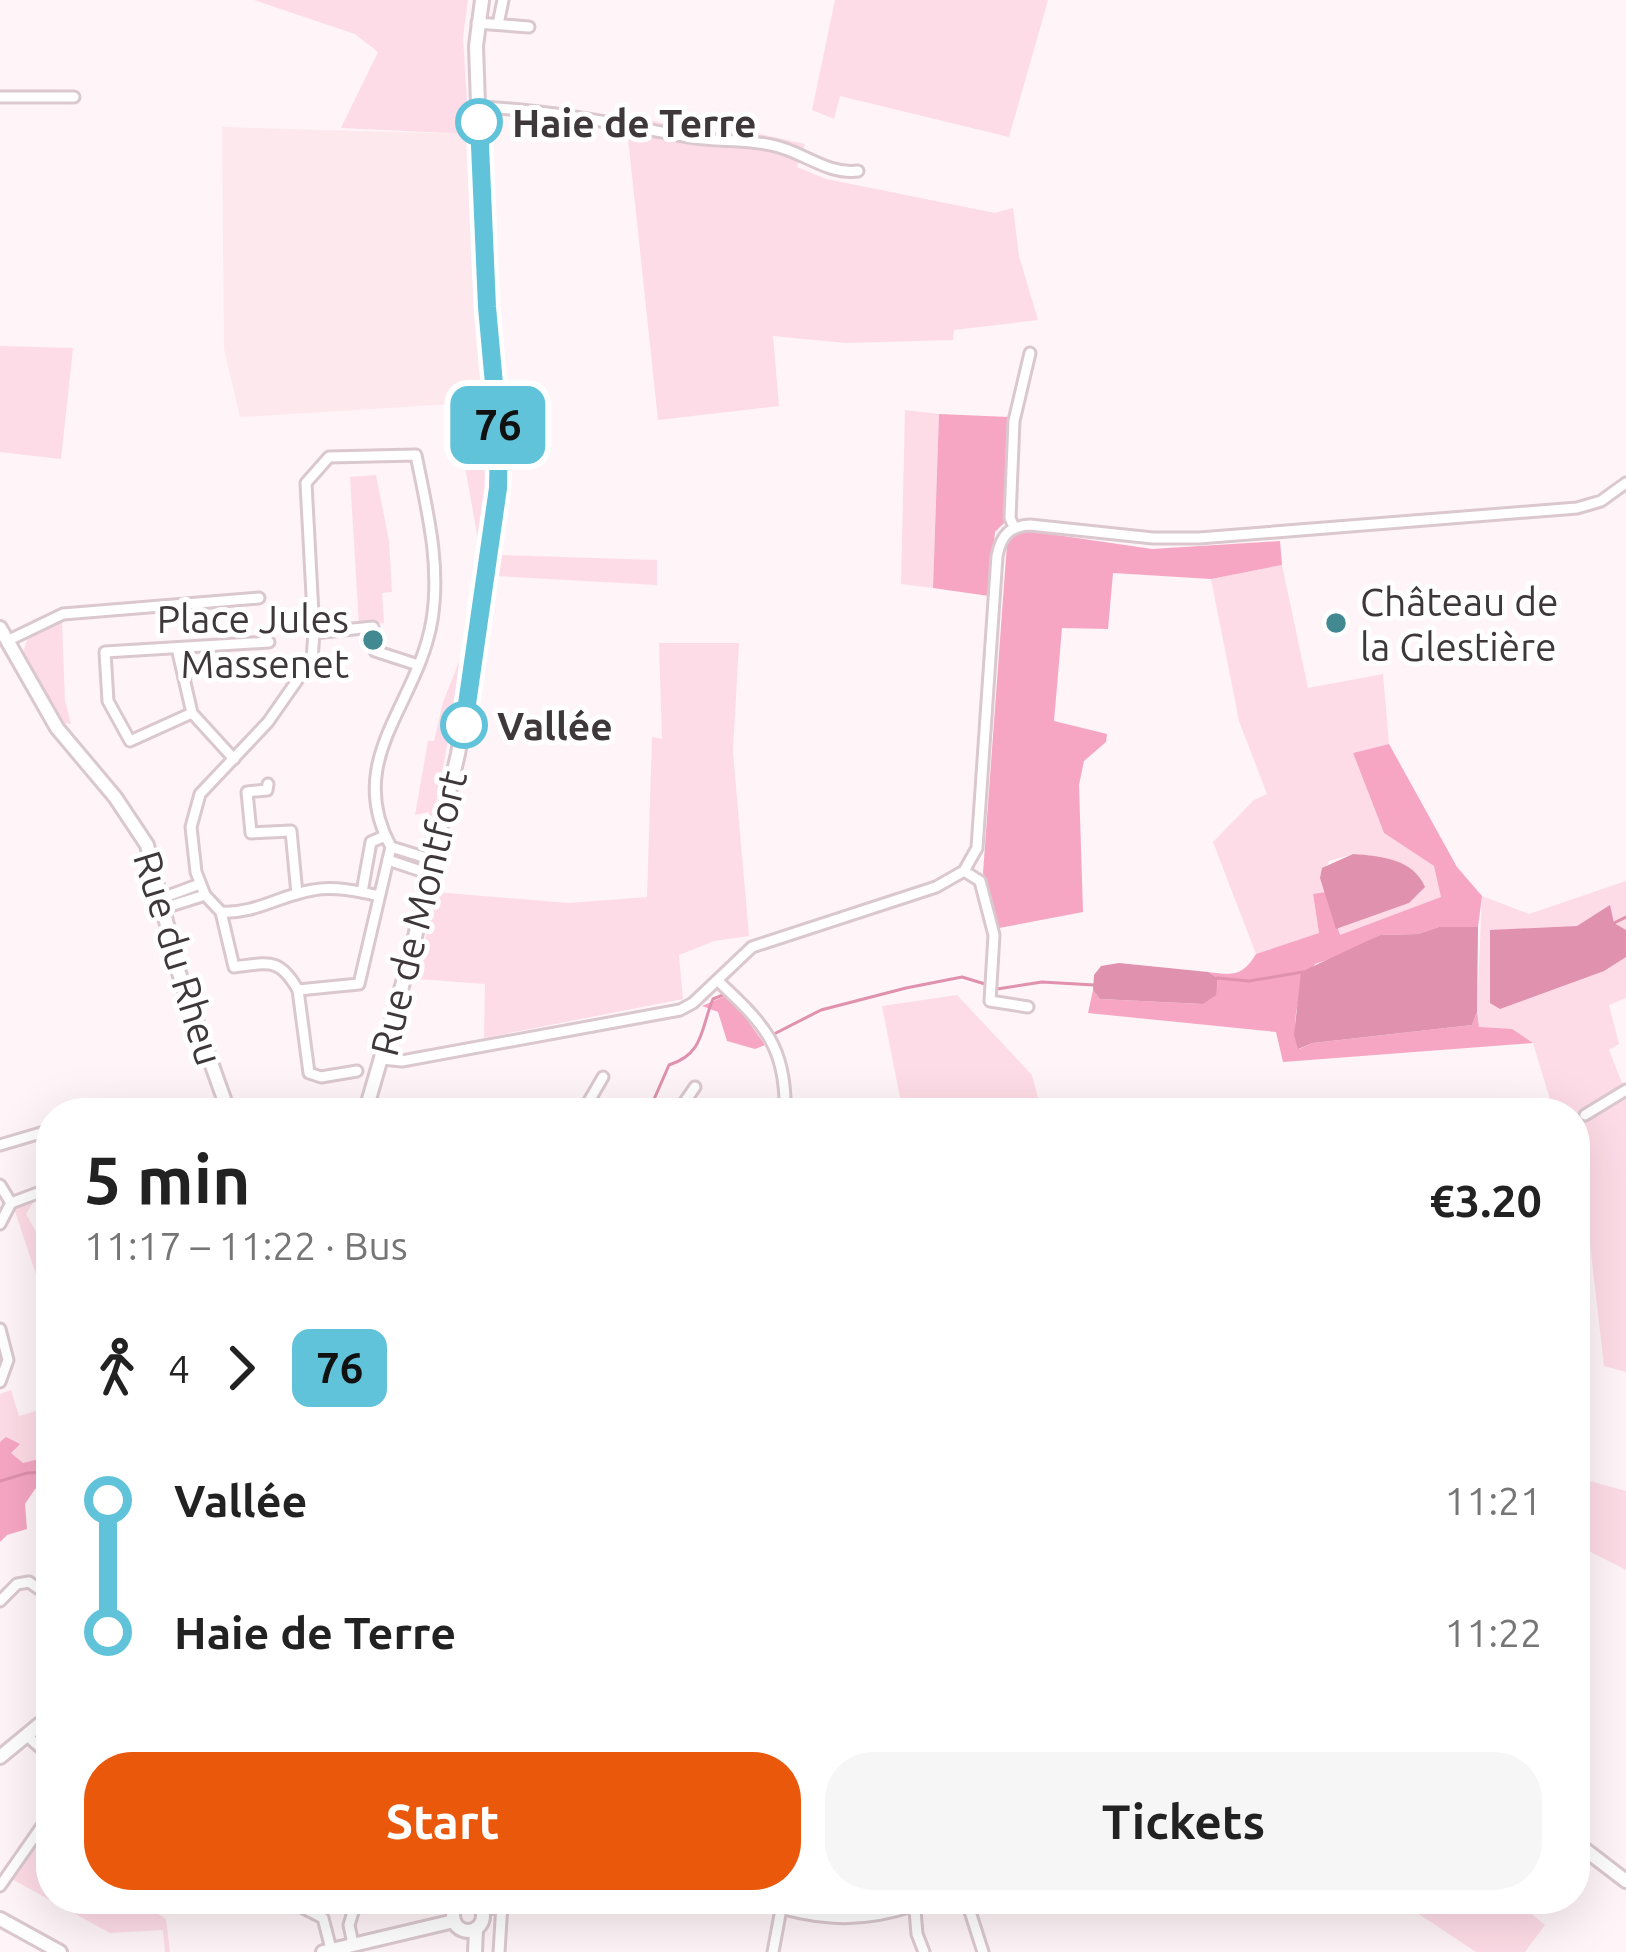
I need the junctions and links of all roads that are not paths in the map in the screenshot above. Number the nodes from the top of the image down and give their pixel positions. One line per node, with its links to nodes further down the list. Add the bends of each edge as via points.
1 (480, 0): 3 (main road)
2 (503, 0): 4 (street)
3 (477, 21): 4 (street); 8 (main road, Rue de Montfort)
4 (497, 24): 5 (street)
5 (529, 27)
6 (0, 97): 7 (street)
7 (74, 98)
8 (478, 107): 9 (street, via 748,140 842,173); 27 (main road, Rue de Montfort, via 499,439 496,514)
9 (858, 171)
10 (1030, 352): 12 (street, via 1014,422)
11 (1626, 482): 12 (street, via 1577,508 1244,535 1153,538)
12 (1014, 527): 28 (street, via 997,556 977,848)
13 (259, 598): 16 (street, via 63,614)
14 (374, 627): 15 (street)
15 (314, 633): 20 (street, via 306,484 329,457 416,454 435,565 431,626); 22 (street, via 312,659)
16 (4, 635): 33 (main road, Rue du Rheu, via 57,728 147,845)
17 (269, 642): 18 (street)
18 (177, 647): 21 (street); 21 (street, via 105,652 107,701 130,741)
19 (375, 651): 20 (street)
20 (418, 665): 24 (street, via 375,765 372,792)
21 (192, 713): 22 (street)
22 (234, 759): 29 (street, via 195,806 191,847)
23 (268, 784): 31 (street, via 247,792 251,833 291,831)
24 (385, 836): 25 (street); 30 (street, via 371,842)
25 (391, 847): 26 (street); 27 (street)
26 (388, 860): 27 (street); 32 (street)
27 (432, 867): 40 (main road, Rue de Montfort)
28 (964, 871): 36 (street, via 980,881); 37 (street, via 770,939)
29 (202, 890): 33 (street); 34 (street)
30 (362, 892): 31 (street); 32 (street)
31 (296, 894): 34 (street)
32 (379, 896): 38 (street, via 359,984)
33 (163, 903): 45 (main road, Rue du Rheu)
34 (221, 912): 38 (street, via 234,967 279,965)
35 (1010, 931): 36 (street)
36 (994, 934): 39 (street, via 990,1000)
37 (718, 981): 40 (street, via 691,1004 650,1018); 49 (street, via 771,1038 784,1067)
38 (298, 990): 41 (street, via 309,1072)
39 (1028, 1006)
40 (382, 1058): 46 (main road, Rue de Montfort)
41 (358, 1071)
42 (603, 1077): 47 (street)
43 (695, 1087): 48 (street)
44 (1626, 1090): 50 (street)
45 (223, 1098)
46 (370, 1098)
47 (591, 1098)
48 (687, 1098)
49 (785, 1098)
50 (1590, 1111)
51 (36, 1134): 52 (street)
52 (0, 1145)
53 (0, 1184): 55 (street)
54 (36, 1194): 55 (street)
55 (11, 1203): 56 (street)
56 (0, 1224)
57 (0, 1329): 58 (street, via 8,1360)
58 (0, 1382)
59 (36, 1584): 60 (street, via 17,1584)
60 (0, 1601)
61 (36, 1727): 62 (main road)
62 (26, 1735): 63 (street); 64 (main road)
63 (36, 1744)
64 (0, 1757)
65 (36, 1834): 68 (street)
66 (1590, 1853): 67 (main road)
67 (1626, 1881)
68 (0, 1886)
69 (315, 1914): 82 (street)
70 (355, 1914): 82 (street)
71 (454, 1914): 80 (main road)
72 (481, 1914): 81 (main road)
73 (501, 1914): 85 (street)
74 (781, 1914): 86 (street)
75 (799, 1914): 76 (street)
76 (889, 1914)
77 (916, 1914): 87 (street)
78 (971, 1914): 88 (street)
79 (0, 1919): 83 (main road)
80 (454, 1921): 81 (main road); 82 (main road)
81 (471, 1930): 84 (main road)
82 (337, 1949)
83 (60, 1952)
84 (472, 1952)
85 (499, 1952)
86 (773, 1952)
87 (924, 1952)
88 (982, 1952)

